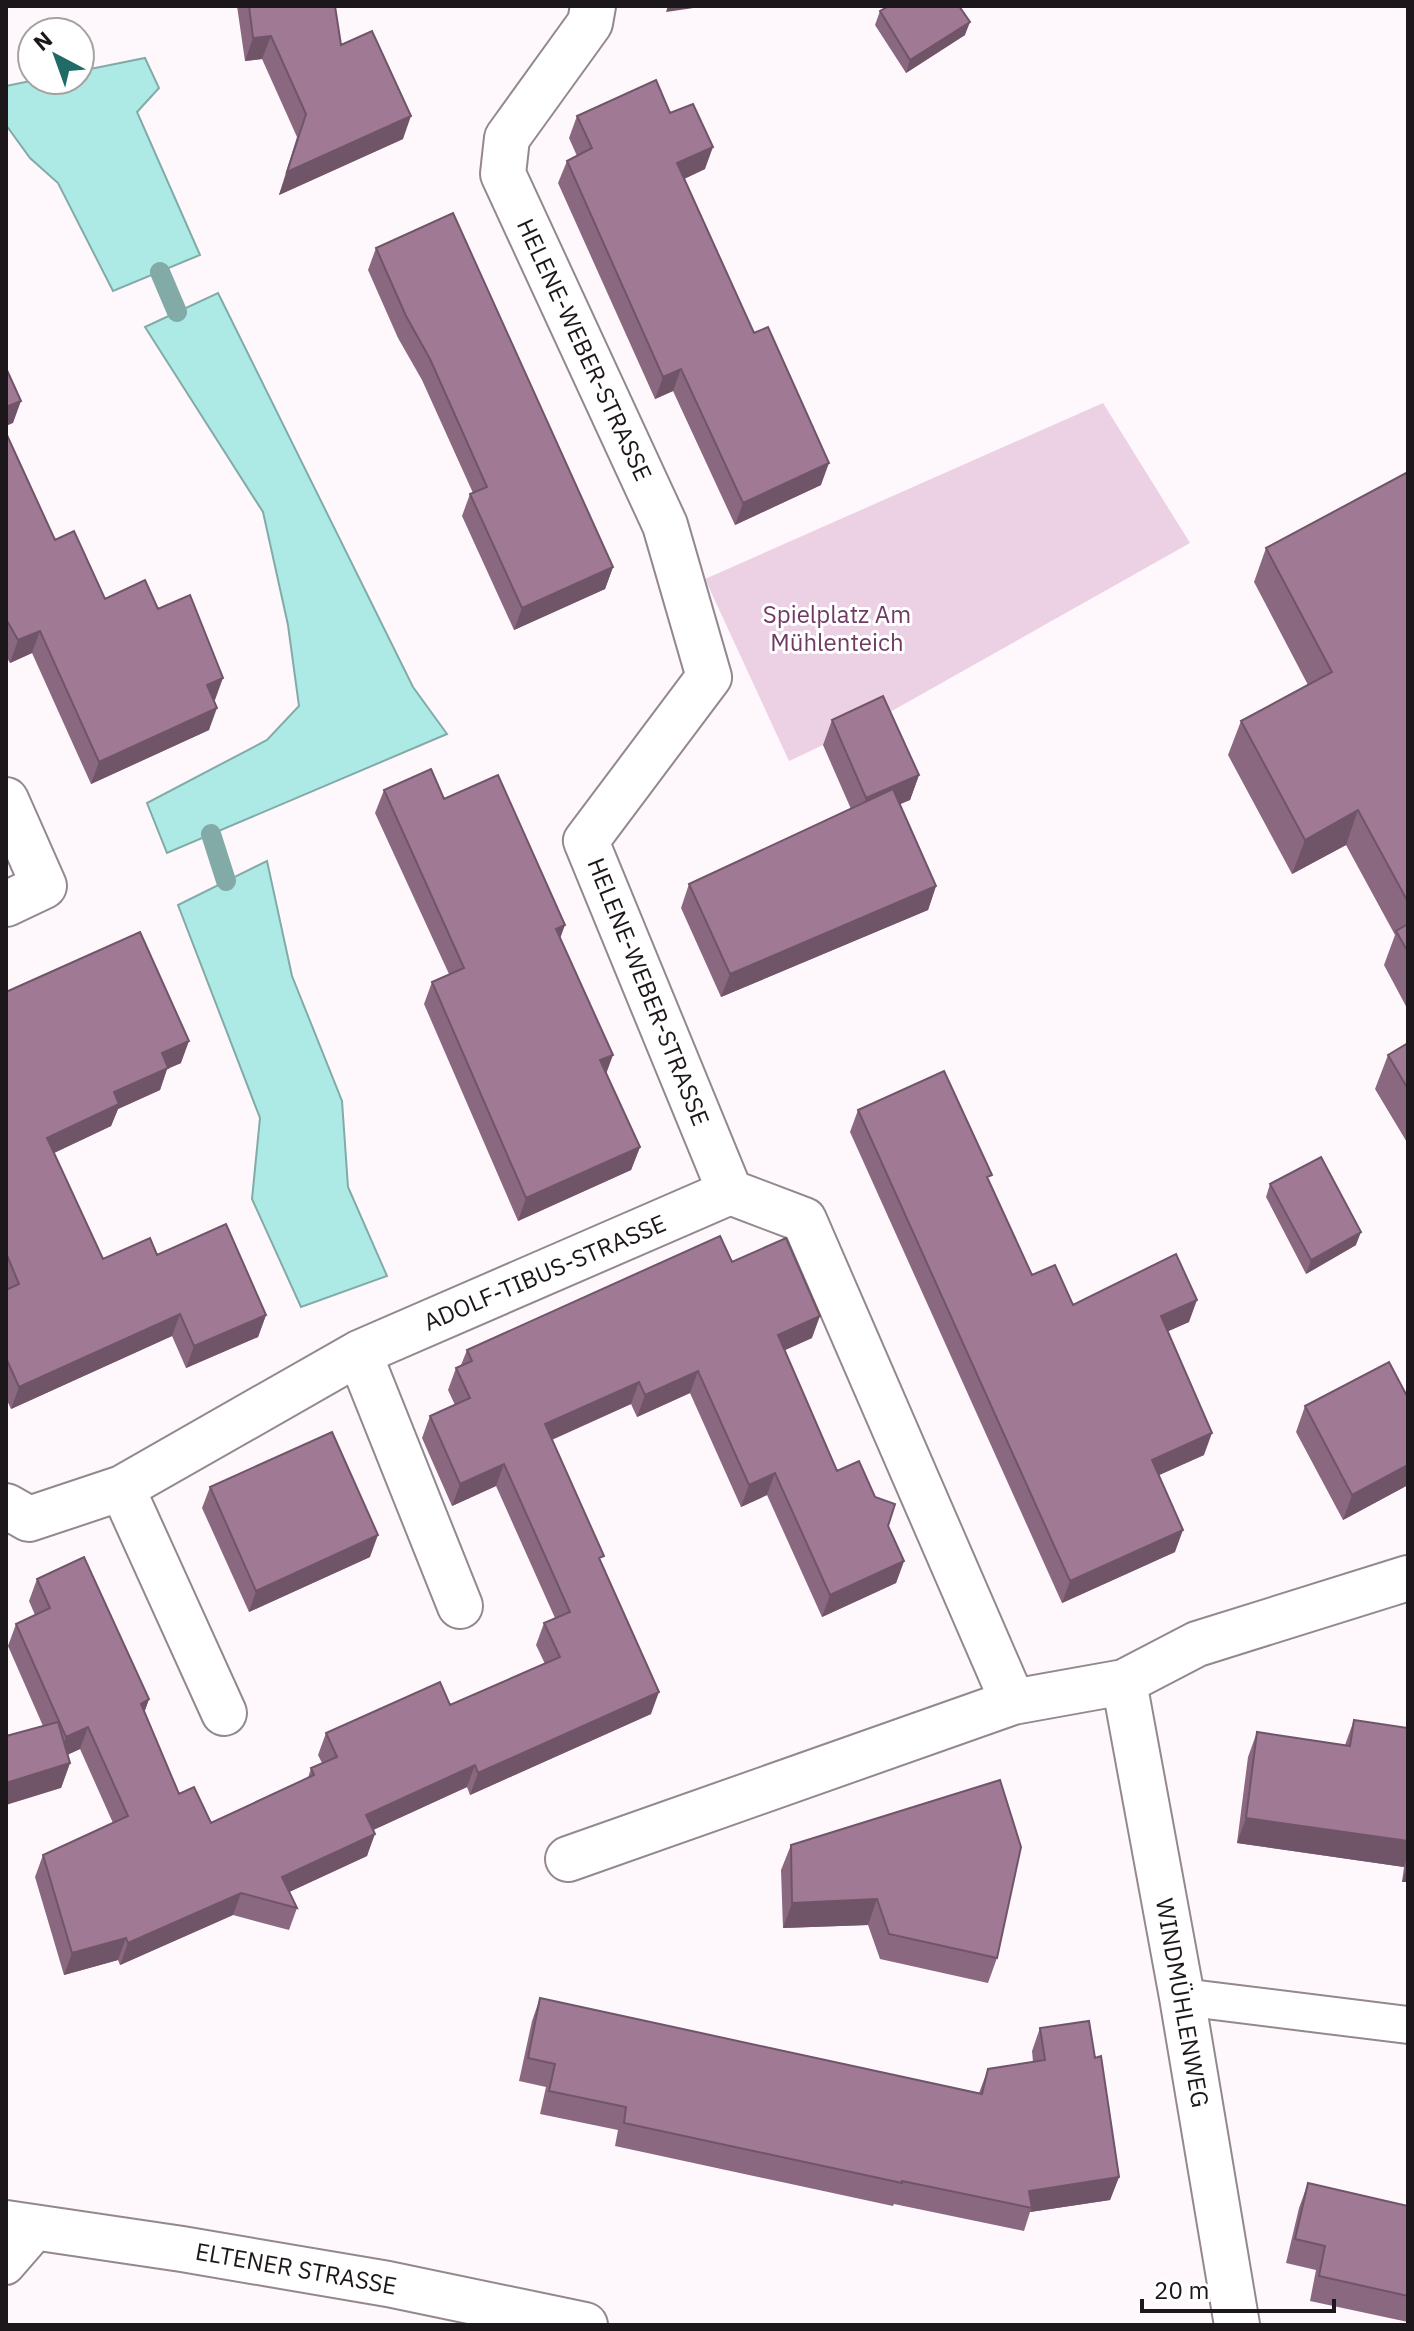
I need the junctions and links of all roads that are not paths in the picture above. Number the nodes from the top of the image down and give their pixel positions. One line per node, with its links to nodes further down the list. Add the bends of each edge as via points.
1 (593, 6): 4 (street, HELENE-WEBER-STRASSE, via 590,23 507,138 503,174 665,525 709,677 586,841)
2 (6, 800): 3 (street, via 44,886)
3 (6, 904)
4 (730, 1192): 5 (street, ADOLF-TIBUS-STRASSE); 11 (street, via 804,1220)
5 (359, 1353): 6 (street, ADOLF-TIBUS-STRASSE); 9 (street)
6 (122, 1488): 7 (street, ADOLF-TIBUS-STRASSE, via 29,1519); 12 (street)
7 (6, 1506)
8 (1408, 1578): 10 (street, via 1197,1644)
9 (460, 1606)
10 (1124, 1682): 11 (street); 14 (street, WINDMÜHLENWEG)
11 (1013, 1702): 13 (street)
12 (224, 1713)
13 (568, 1859)
14 (1182, 1997): 15 (lane); 19 (street, WINDMÜHLENWEG)
15 (1408, 2025)
16 (22, 2226): 17 (lane); 18 (street, ELTENER STRASSE, via 388,2284)
17 (6, 2266)
18 (585, 2325)
19 (1237, 2325)

